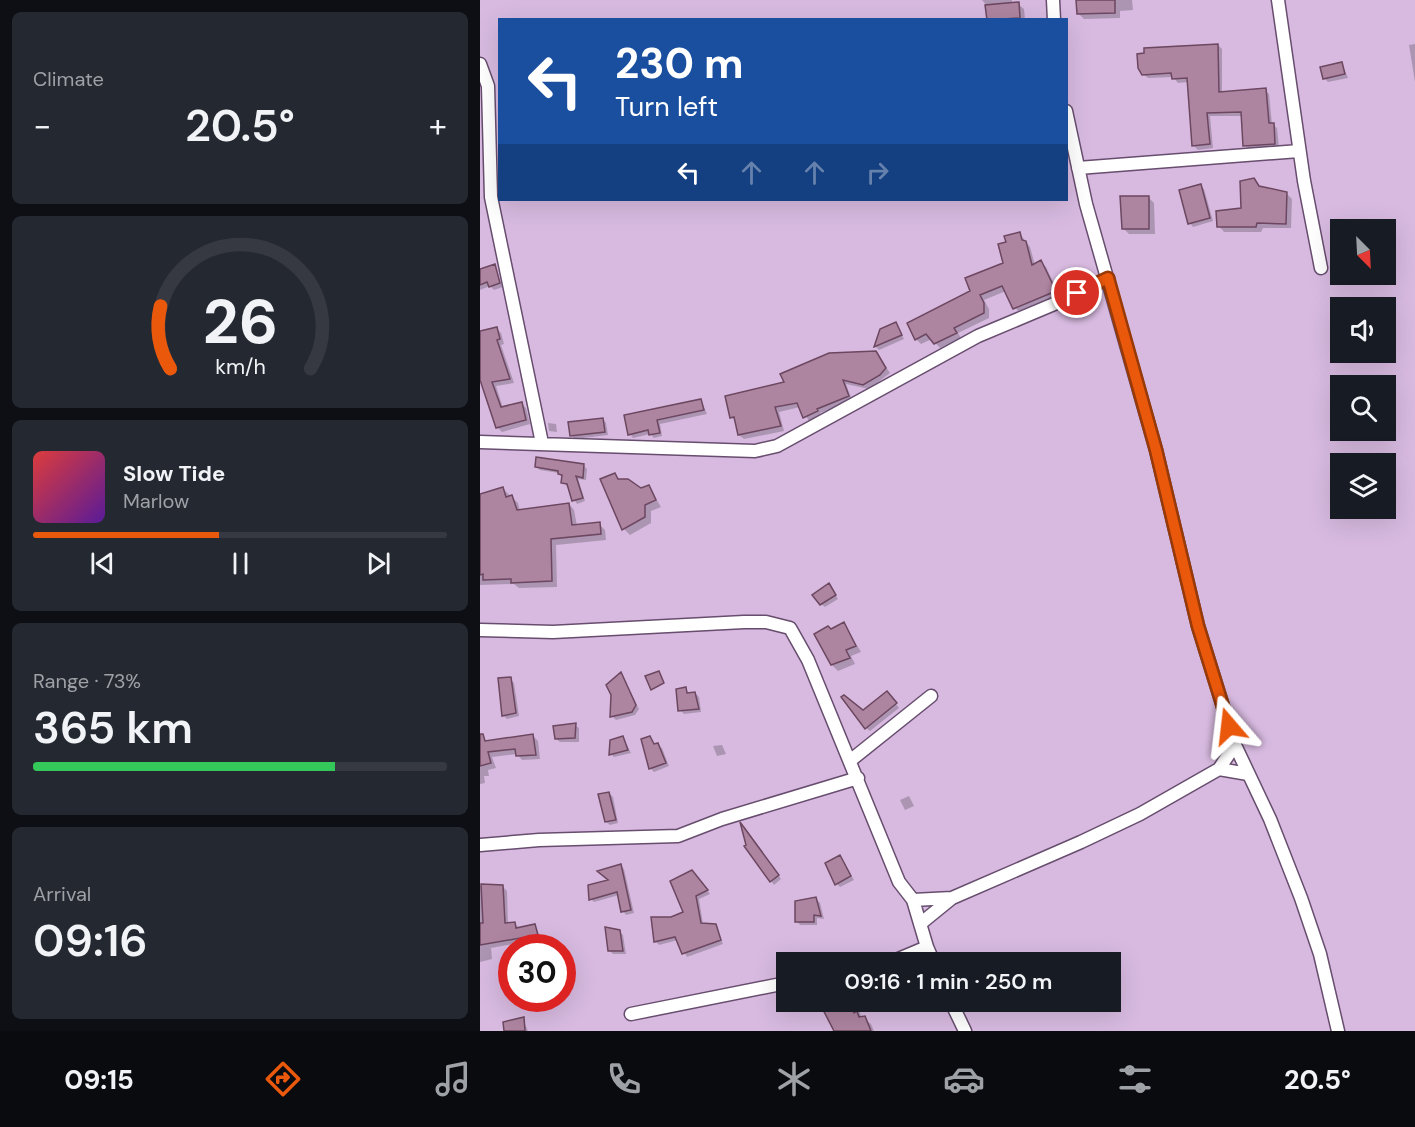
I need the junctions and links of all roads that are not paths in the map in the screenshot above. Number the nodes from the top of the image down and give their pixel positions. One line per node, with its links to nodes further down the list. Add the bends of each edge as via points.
1 (1053, 0): 3 (street)
2 (1278, 0): 6 (street)
3 (1054, 18)
4 (480, 64): 11 (street, via 488,86 491,197)
5 (1068, 120): 7 (street)
6 (1299, 151): 7 (street); 8 (street)
7 (1078, 168): 9 (street)
8 (1321, 268)
9 (1108, 278): 11 (street, via 978,336 777,446 755,451); 14 (street, via 1156,450 1198,626)
10 (480, 442): 11 (street)
11 (542, 443)
12 (480, 630): 15 (street, via 554,632 744,622 782,624 798,639)
13 (931, 696): 15 (street)
14 (1234, 745): 16 (street); 17 (street)
15 (850, 760): 18 (street)
16 (1219, 769): 17 (street); 20 (street, via 1140,814)
17 (1248, 774): 30 (street, via 1301,898 1320,954)
18 (858, 778): 19 (street, via 678,836); 21 (street, via 899,882)
19 (480, 844)
20 (952, 898): 21 (street); 22 (street)
21 (913, 900): 22 (street)
22 (920, 924): 23 (street)
23 (927, 947): 24 (street); 25 (street)
24 (915, 952)
25 (929, 952)
26 (776, 985): 28 (street)
27 (956, 1012): 29 (street)
28 (631, 1014)
29 (965, 1031)
30 (1338, 1031)

